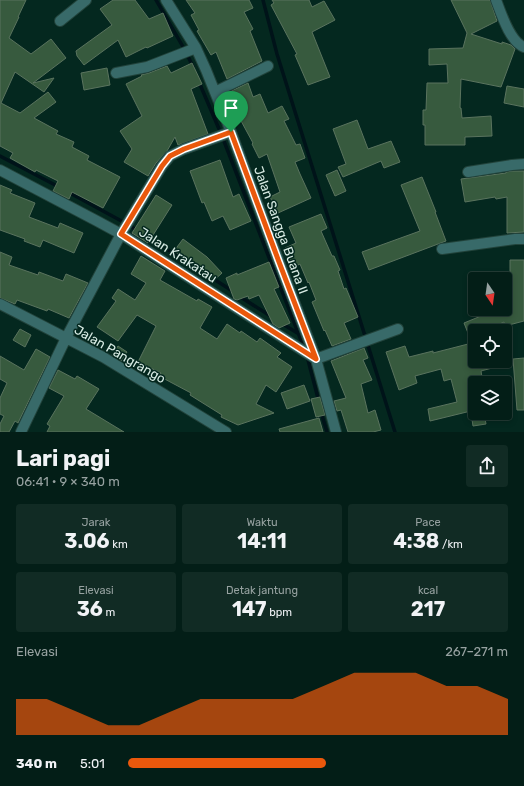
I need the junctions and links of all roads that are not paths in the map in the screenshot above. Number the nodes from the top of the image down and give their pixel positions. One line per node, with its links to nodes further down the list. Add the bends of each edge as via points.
1 (86, 0): 4 (street)
2 (166, 0): 6 (street, Jalan Sangga Buana II)
3 (496, 0): 5 (street, via 511,35)
4 (60, 21)
5 (524, 47)
6 (196, 48): 8 (street, via 147,66); 9 (street, Jalan Sangga Buana II)
7 (268, 66): 9 (street)
8 (116, 73)
9 (215, 92): 10 (street, Jalan Sangga Buana II)
10 (231, 132): 14 (street, via 170,156); 20 (street, Jalan Sangga Buana II)
11 (524, 164): 13 (street)
12 (0, 170): 14 (street, Jalan Krakatau)
13 (468, 172)
14 (121, 234): 19 (street); 20 (street, Jalan Krakatau)
15 (524, 239): 16 (street)
16 (442, 249)
17 (0, 304): 19 (street, Jalan Pangrango)
18 (398, 329): 20 (street)
19 (66, 338): 21 (street); 22 (street, Jalan Pangrango, via 103,357)
20 (316, 359): 23 (street, Jalan Sangga Buana II)
21 (21, 432)
22 (226, 432)
23 (336, 432)

